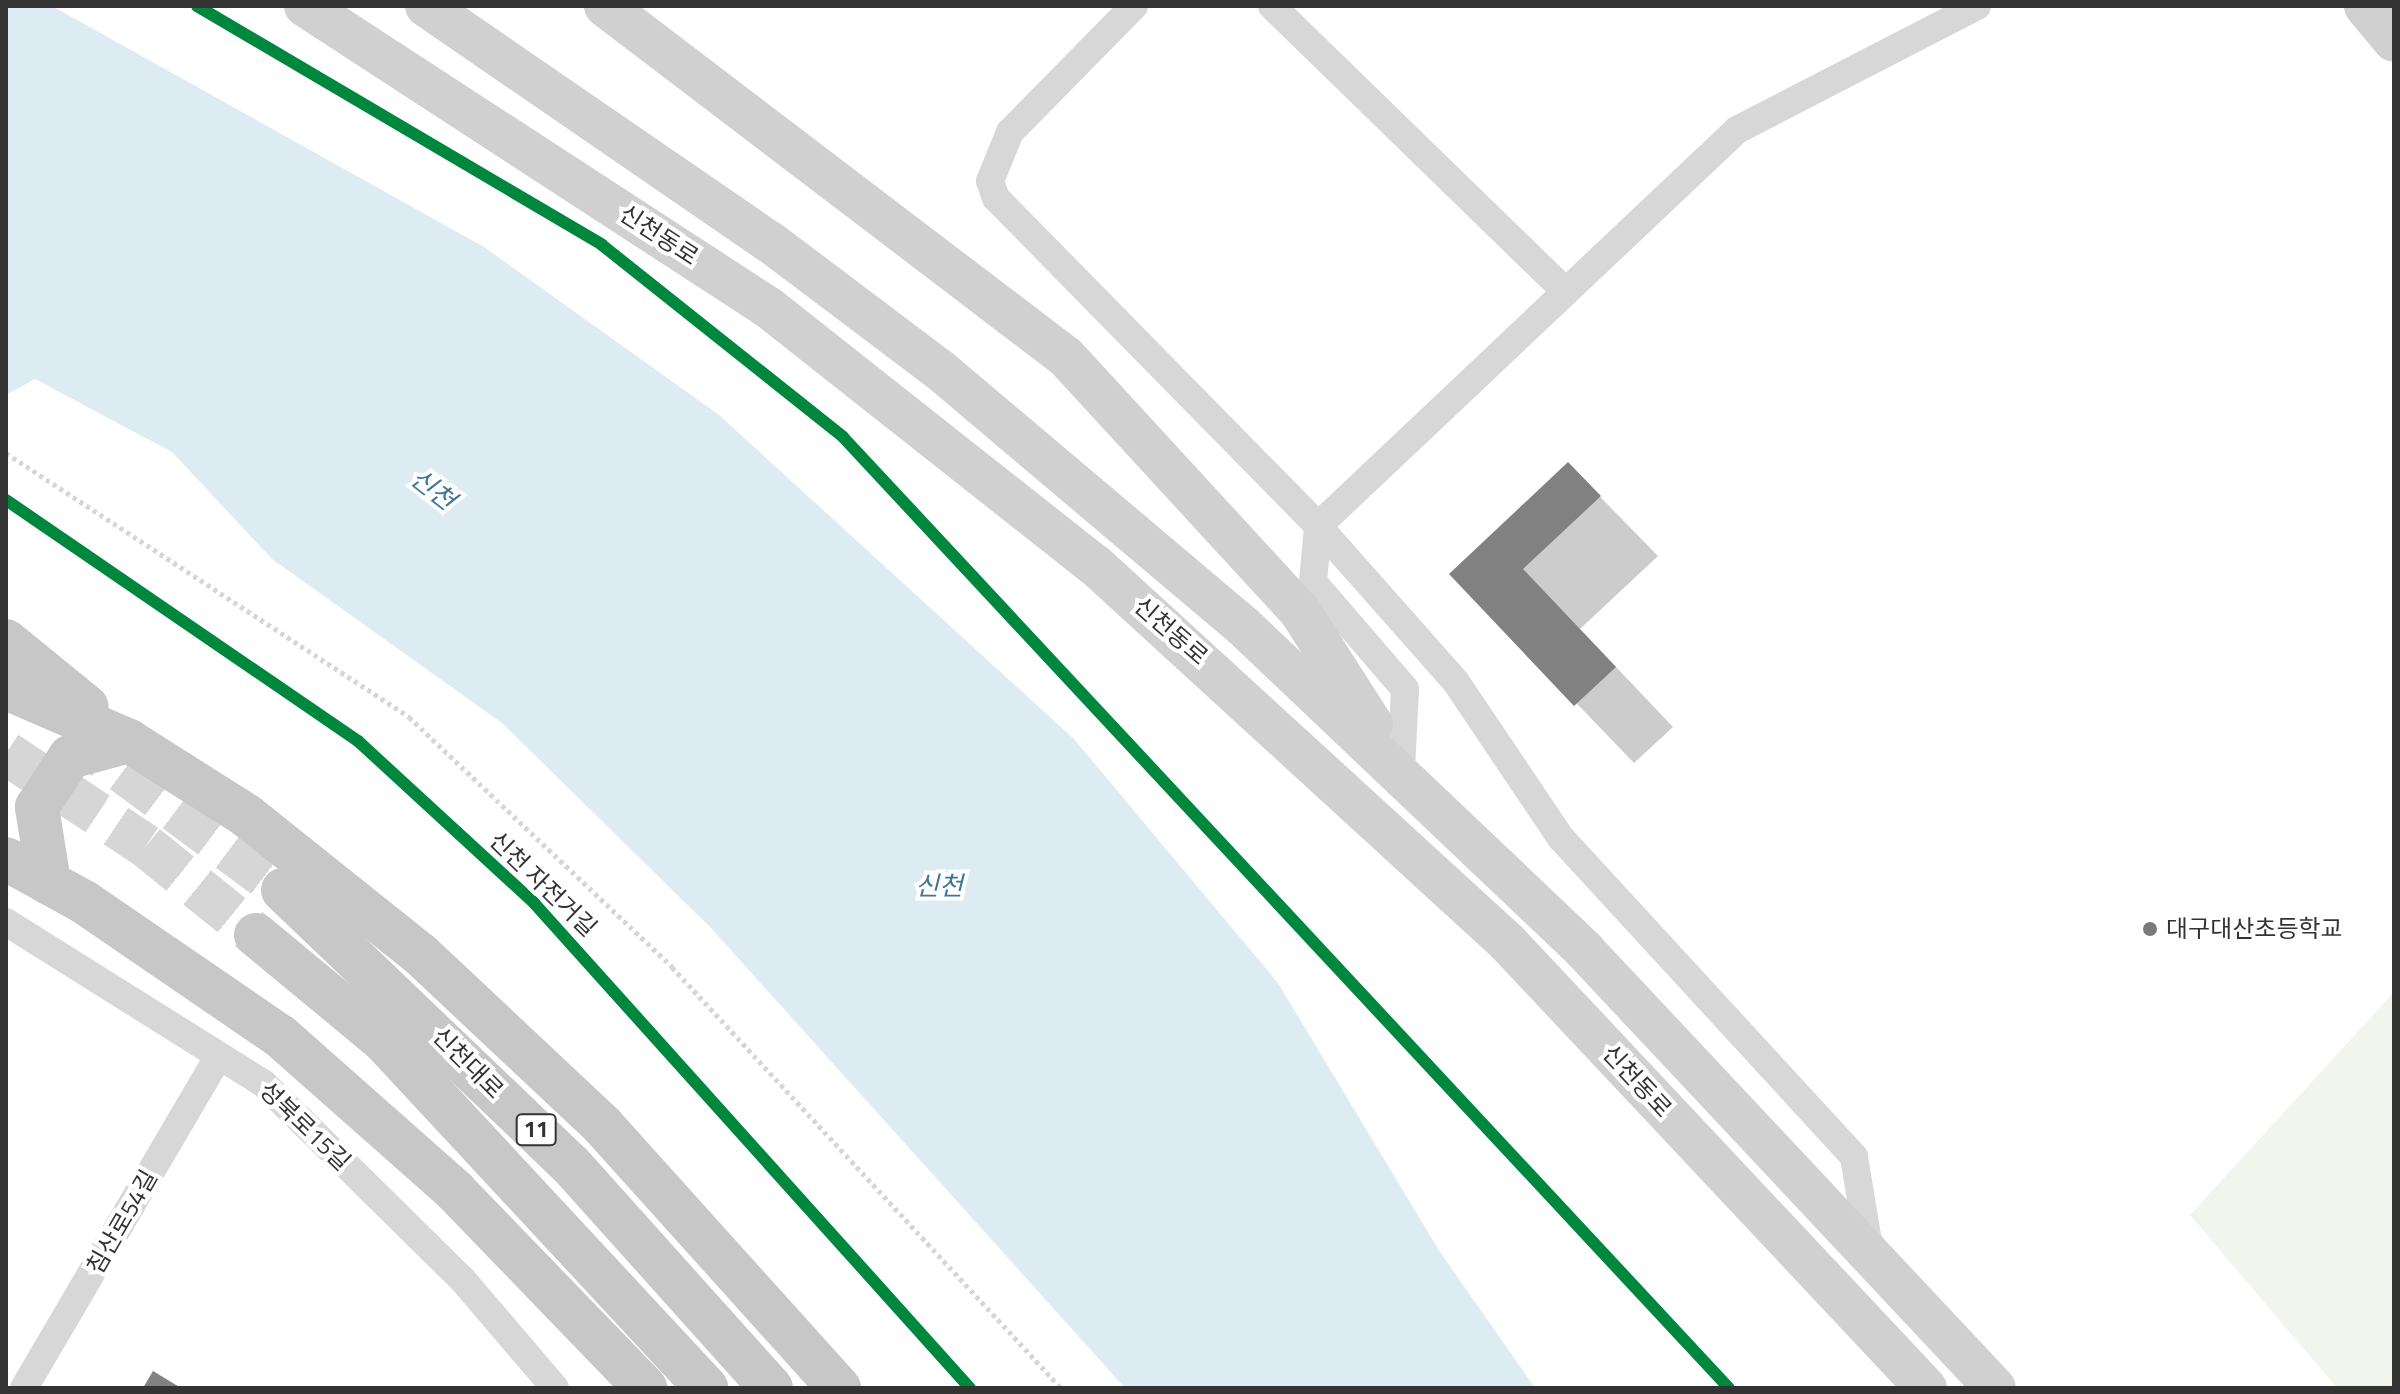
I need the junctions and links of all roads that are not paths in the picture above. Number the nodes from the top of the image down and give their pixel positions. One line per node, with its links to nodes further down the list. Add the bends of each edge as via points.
1 (305, 6): 9 (main road, 신천동로)
2 (605, 6): 15 (main road, via 1066,357 1301,613)
3 (1134, 6): 11 (street, via 1010,132 990,181 996,198)
4 (1272, 6): 10 (street)
5 (1977, 6): 10 (street, via 1737,130)
6 (2365, 6): 8 (main road)
7 (439, 10): 9 (main road); 15 (main road, via 940,370)
8 (2394, 41)
9 (433, 86): 29 (main road, 신천동로, via 769,308 1095,565 1507,942)
10 (1566, 292): 11 (street)
11 (1318, 526): 15 (street, via 1313,582 1405,689); 22 (street, via 1456,682 1561,838 1854,1157)
12 (6, 641): 14 (highway)
13 (6, 688): 14 (highway)
14 (129, 741): 17 (highway, via 70,757 37,807); 28 (highway, via 247,816 420,954 603,1126)
15 (1401, 769): 22 (main road, via 1585,951)
16 (6, 859): 17 (highway)
17 (49, 883): 25 (highway, via 280,1036 455,1191)
18 (283, 890): 27 (highway, 신천대로 / 11, via 570,1164)
19 (6, 922): 21 (street, 성북로15길)
20 (256, 935): 26 (highway, 신천대로 / 11, via 383,1040)
21 (219, 1056): 23 (street, 침산로54길); 24 (street, 성북로15길, via 263,1083 462,1279)
22 (1871, 1255): 30 (main road)
23 (24, 1388)
24 (555, 1388)
25 (645, 1388)
26 (706, 1388)
27 (771, 1388)
28 (839, 1388)
29 (1926, 1388)
30 (1995, 1388)

